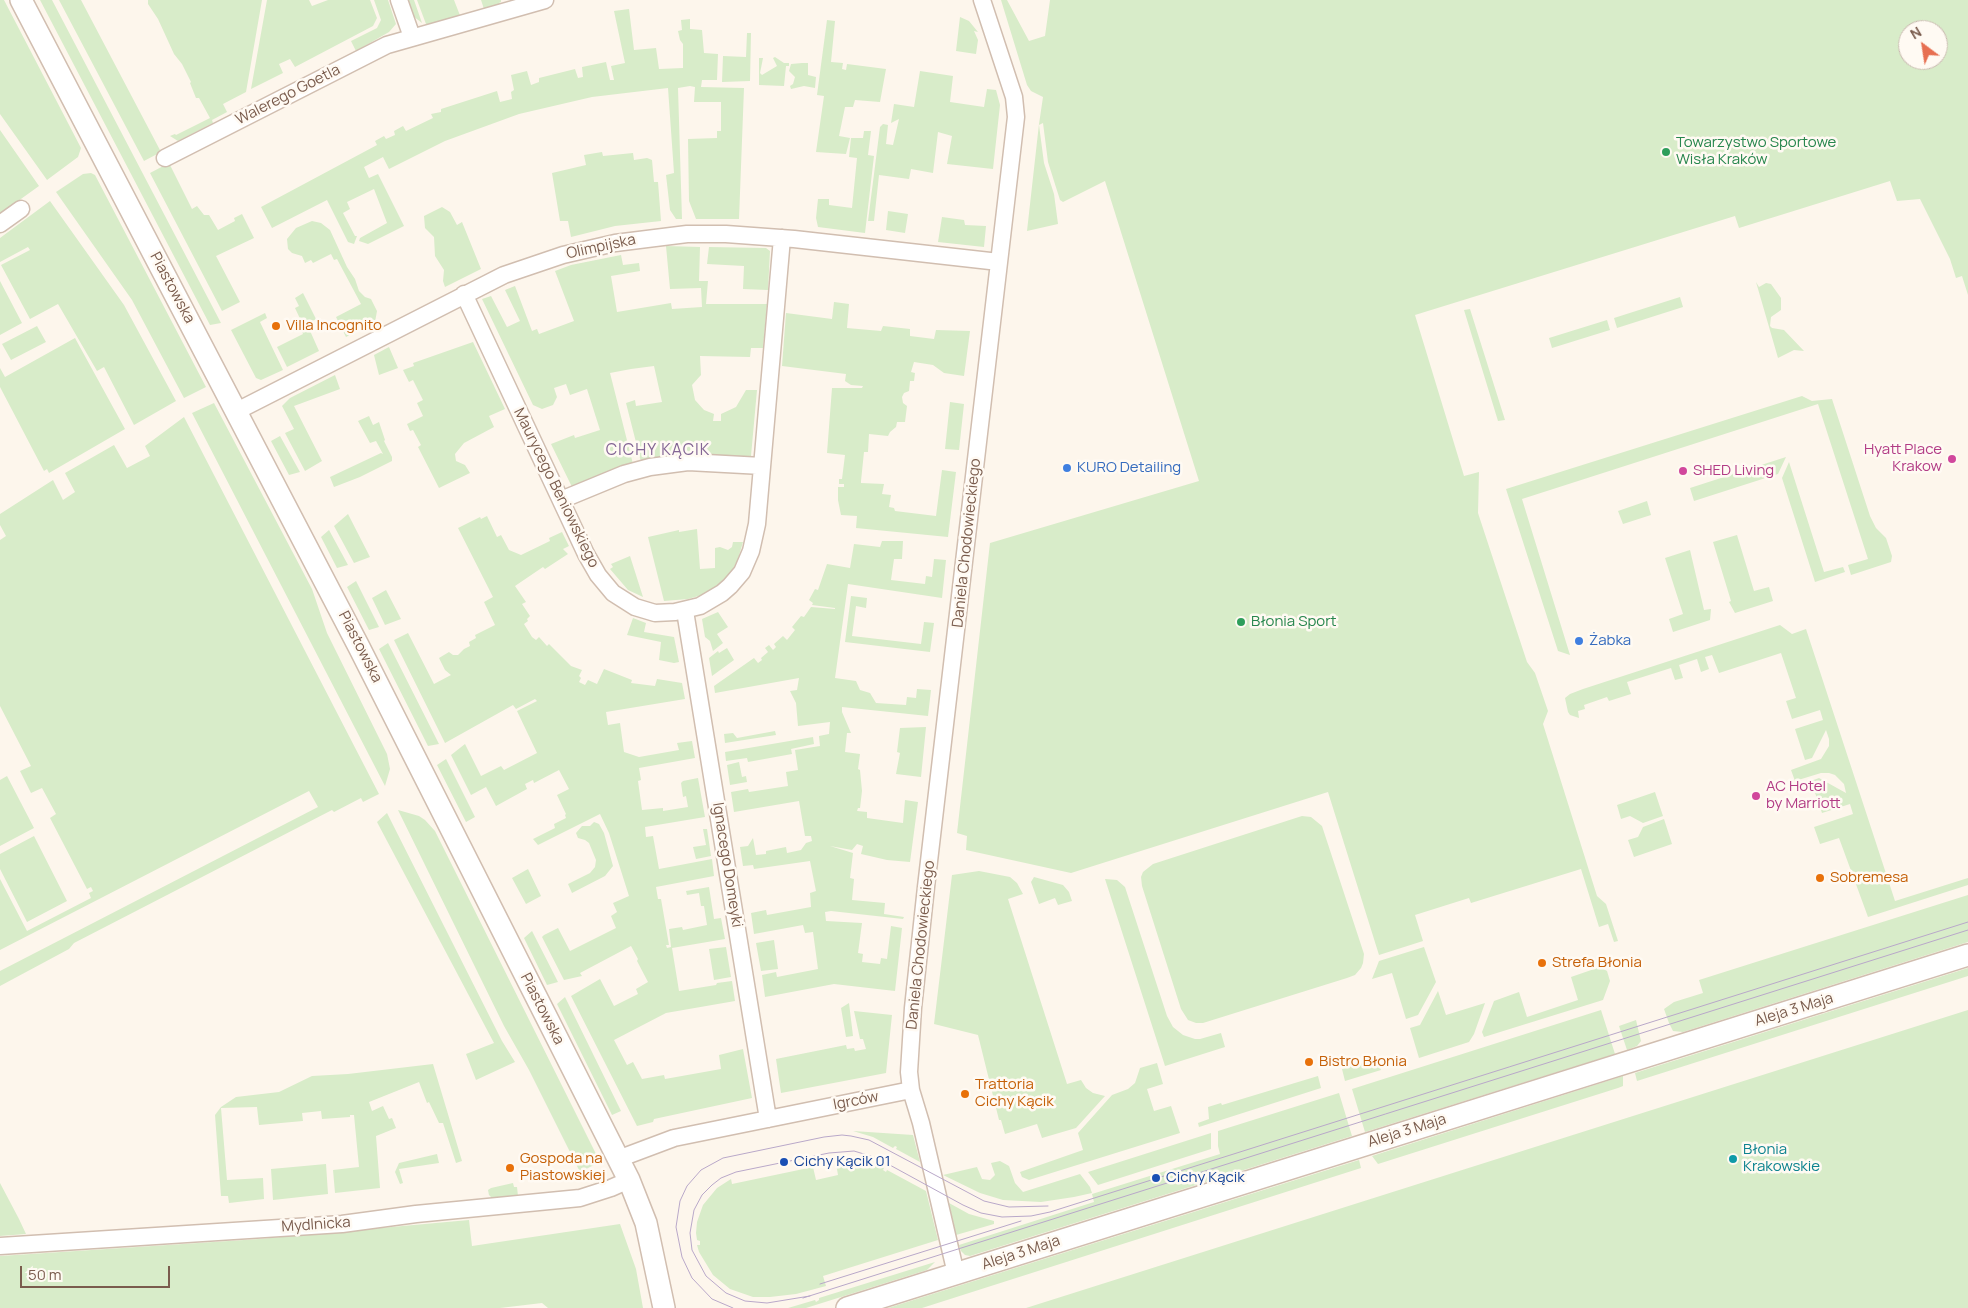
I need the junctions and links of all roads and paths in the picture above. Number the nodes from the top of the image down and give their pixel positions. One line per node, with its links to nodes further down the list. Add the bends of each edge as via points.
1 (21, 0): 12 (street, Piastowska)
2 (399, 0): 5 (street)
3 (545, 0): 5 (street, Walerego Goetla)
4 (982, 0): 10 (street, Daniela Chodowieckiego, via 1016,110)
5 (412, 38): 6 (street, Walerego Goetla, via 393,42)
6 (165, 158)
7 (21, 209): 8 (street)
8 (0, 224)
9 (782, 238): 10 (street, Olimpijska); 11 (street, Olimpijska, via 696,234 615,242 531,265); 13 (street, Maurycego Beniowskiego)
10 (999, 262): 17 (street, Daniela Chodowieckiego, via 913,1008)
11 (464, 294): 12 (street, Olimpijska); 14 (street, Maurycego Beniowskiego)
12 (237, 411): 19 (street, Piastowska)
13 (762, 466): 14 (street, via 705,462 663,465 624,474); 15 (street, Maurycego Beniowskiego, via 754,543 742,572 722,593 700,606)
14 (561, 500): 15 (street, Maurycego Beniowskiego, via 586,554 613,593 649,612)
15 (685, 610): 18 (street, Ignacego Domeyki)
16 (1968, 955): 22 (street, Aleja 3 Maja)
17 (911, 1090): 18 (street, Igrców); 22 (street)
18 (768, 1119): 19 (street, Igrców, via 674,1138)
19 (618, 1159): 20 (street, Piastowska)
20 (629, 1180): 21 (street, Mydlnicka, via 580,1198 342,1224); 23 (street, Piastowska, via 646,1223)
21 (0, 1246)
22 (956, 1274): 24 (street, Aleja 3 Maja)
23 (664, 1308)
24 (847, 1308)

